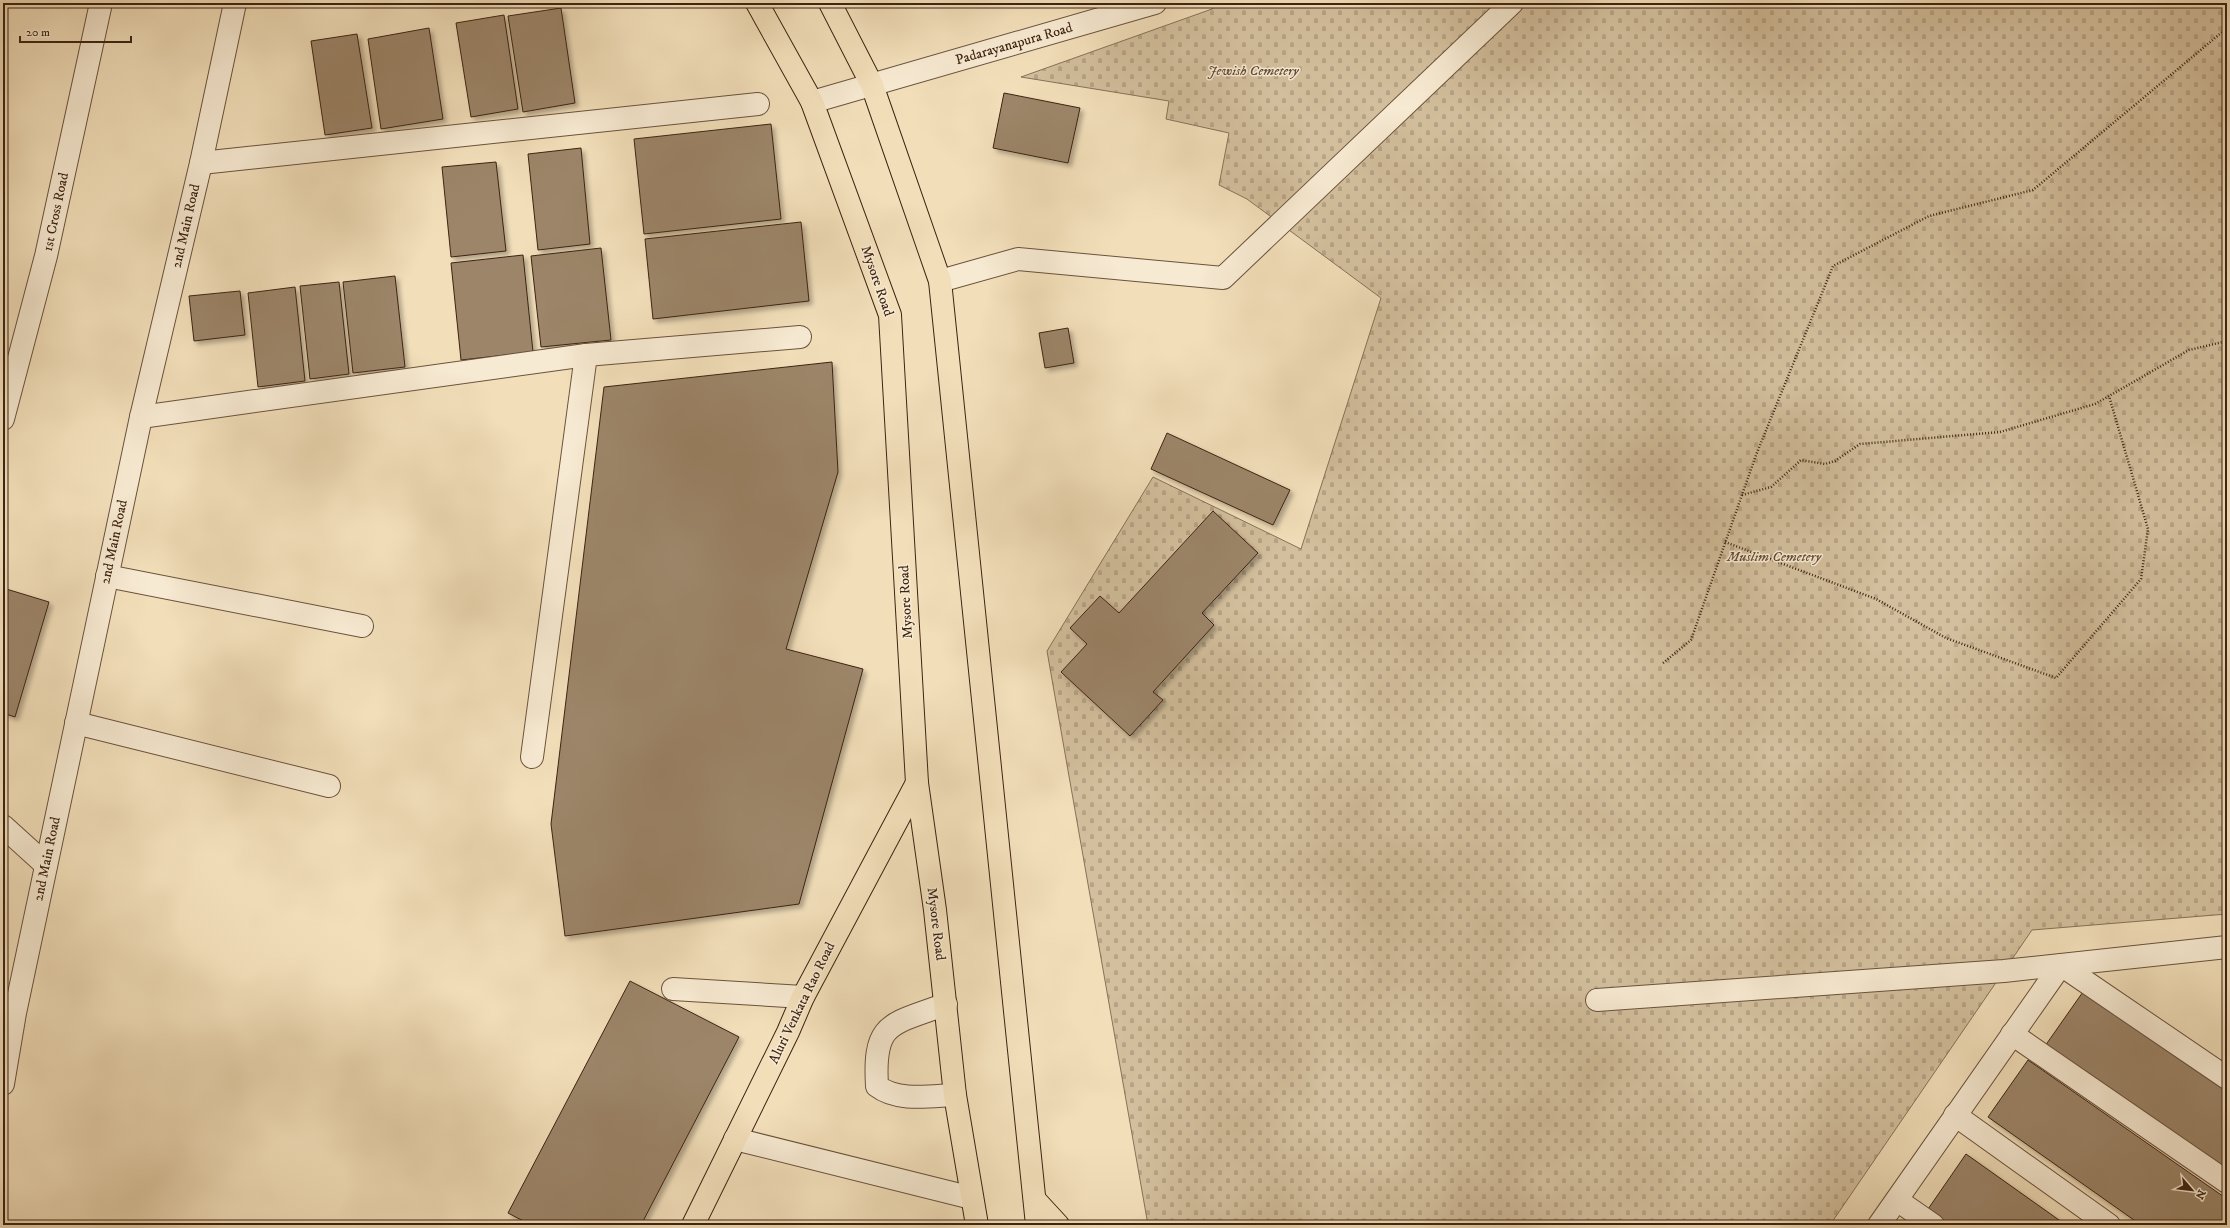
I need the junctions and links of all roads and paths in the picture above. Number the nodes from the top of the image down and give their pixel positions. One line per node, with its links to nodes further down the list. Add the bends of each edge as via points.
1 (102, 3): 18 (street, 1st Cross Road, via 46,256)
2 (235, 3): 11 (street, 2nd Main Road)
3 (757, 3): 9 (main road, Mysore Road)
4 (830, 3): 8 (main road)
5 (1155, 3): 8 (street, Padarayanapura Road)
6 (1512, 3): 12 (street, via 1223,278 1018,259)
7 (2227, 28): 19 (path, via 2034,190 1929,216 1833,266)
8 (872, 85): 9 (street, Padarayanapura Road); 12 (main road)
9 (812, 102): 26 (main road, Mysore Road, via 890,315)
10 (758, 104): 11 (street)
11 (201, 164): 17 (street, 2nd Main Road)
12 (940, 281): 45 (main road)
13 (800, 337): 15 (street)
14 (2227, 342): 16 (path, via 2189,350)
15 (586, 355): 17 (street); 25 (street)
16 (2109, 396): 19 (path, via 2095,404 2000,432 1860,444 1835,461 1825,464 1801,460 1771,487); 20 (path, via 2148,529 2141,578 2056,678 1946,638 1876,598)
17 (141, 417): 21 (street, 2nd Main Road)
18 (3, 419)
19 (1741, 495): 20 (path)
20 (1725, 542): 23 (path, via 1690,640)
21 (107, 576): 22 (street); 24 (street, 2nd Main Road)
22 (362, 626)
23 (1663, 663)
24 (76, 723): 27 (street); 29 (street, 2nd Main Road)
25 (532, 757)
26 (916, 783): 33 (main road, Aluri Venkata Rao Road); 35 (main road, Mysore Road)
27 (329, 786)
28 (3, 826): 29 (street)
29 (46, 865): 36 (street, 2nd Main Road)
30 (2227, 947): 31 (street)
31 (2061, 965): 34 (street, via 1997,972); 37 (street); 38 (street)
32 (673, 989): 33 (street)
33 (803, 997): 42 (main road, Aluri Venkata Rao Road)
34 (1597, 1000)
35 (946, 1004): 40 (main road, Mysore Road); 40 (street, via 890,1025 880,1041 875,1059 877,1086 886,1093 906,1096)
36 (9, 1010): 39 (street, 2nd Main Road)
37 (2012, 1034): 41 (street); 43 (street)
38 (2227, 1078)
39 (3, 1084)
40 (956, 1095): 44 (main road, Mysore Road)
41 (1955, 1115): 46 (street); 53 (street)
42 (735, 1139): 44 (street); 47 (main road, Aluri Venkata Rao Road)
43 (2227, 1182)
44 (972, 1198): 48 (main road, Mysore Road)
45 (1036, 1200): 49 (main road); 50 (main road)
46 (1897, 1200): 51 (street); 52 (street)
47 (693, 1225)
48 (977, 1225)
49 (1037, 1225)
50 (1058, 1225)
51 (1879, 1225)
52 (1933, 1225)
53 (2109, 1225)

